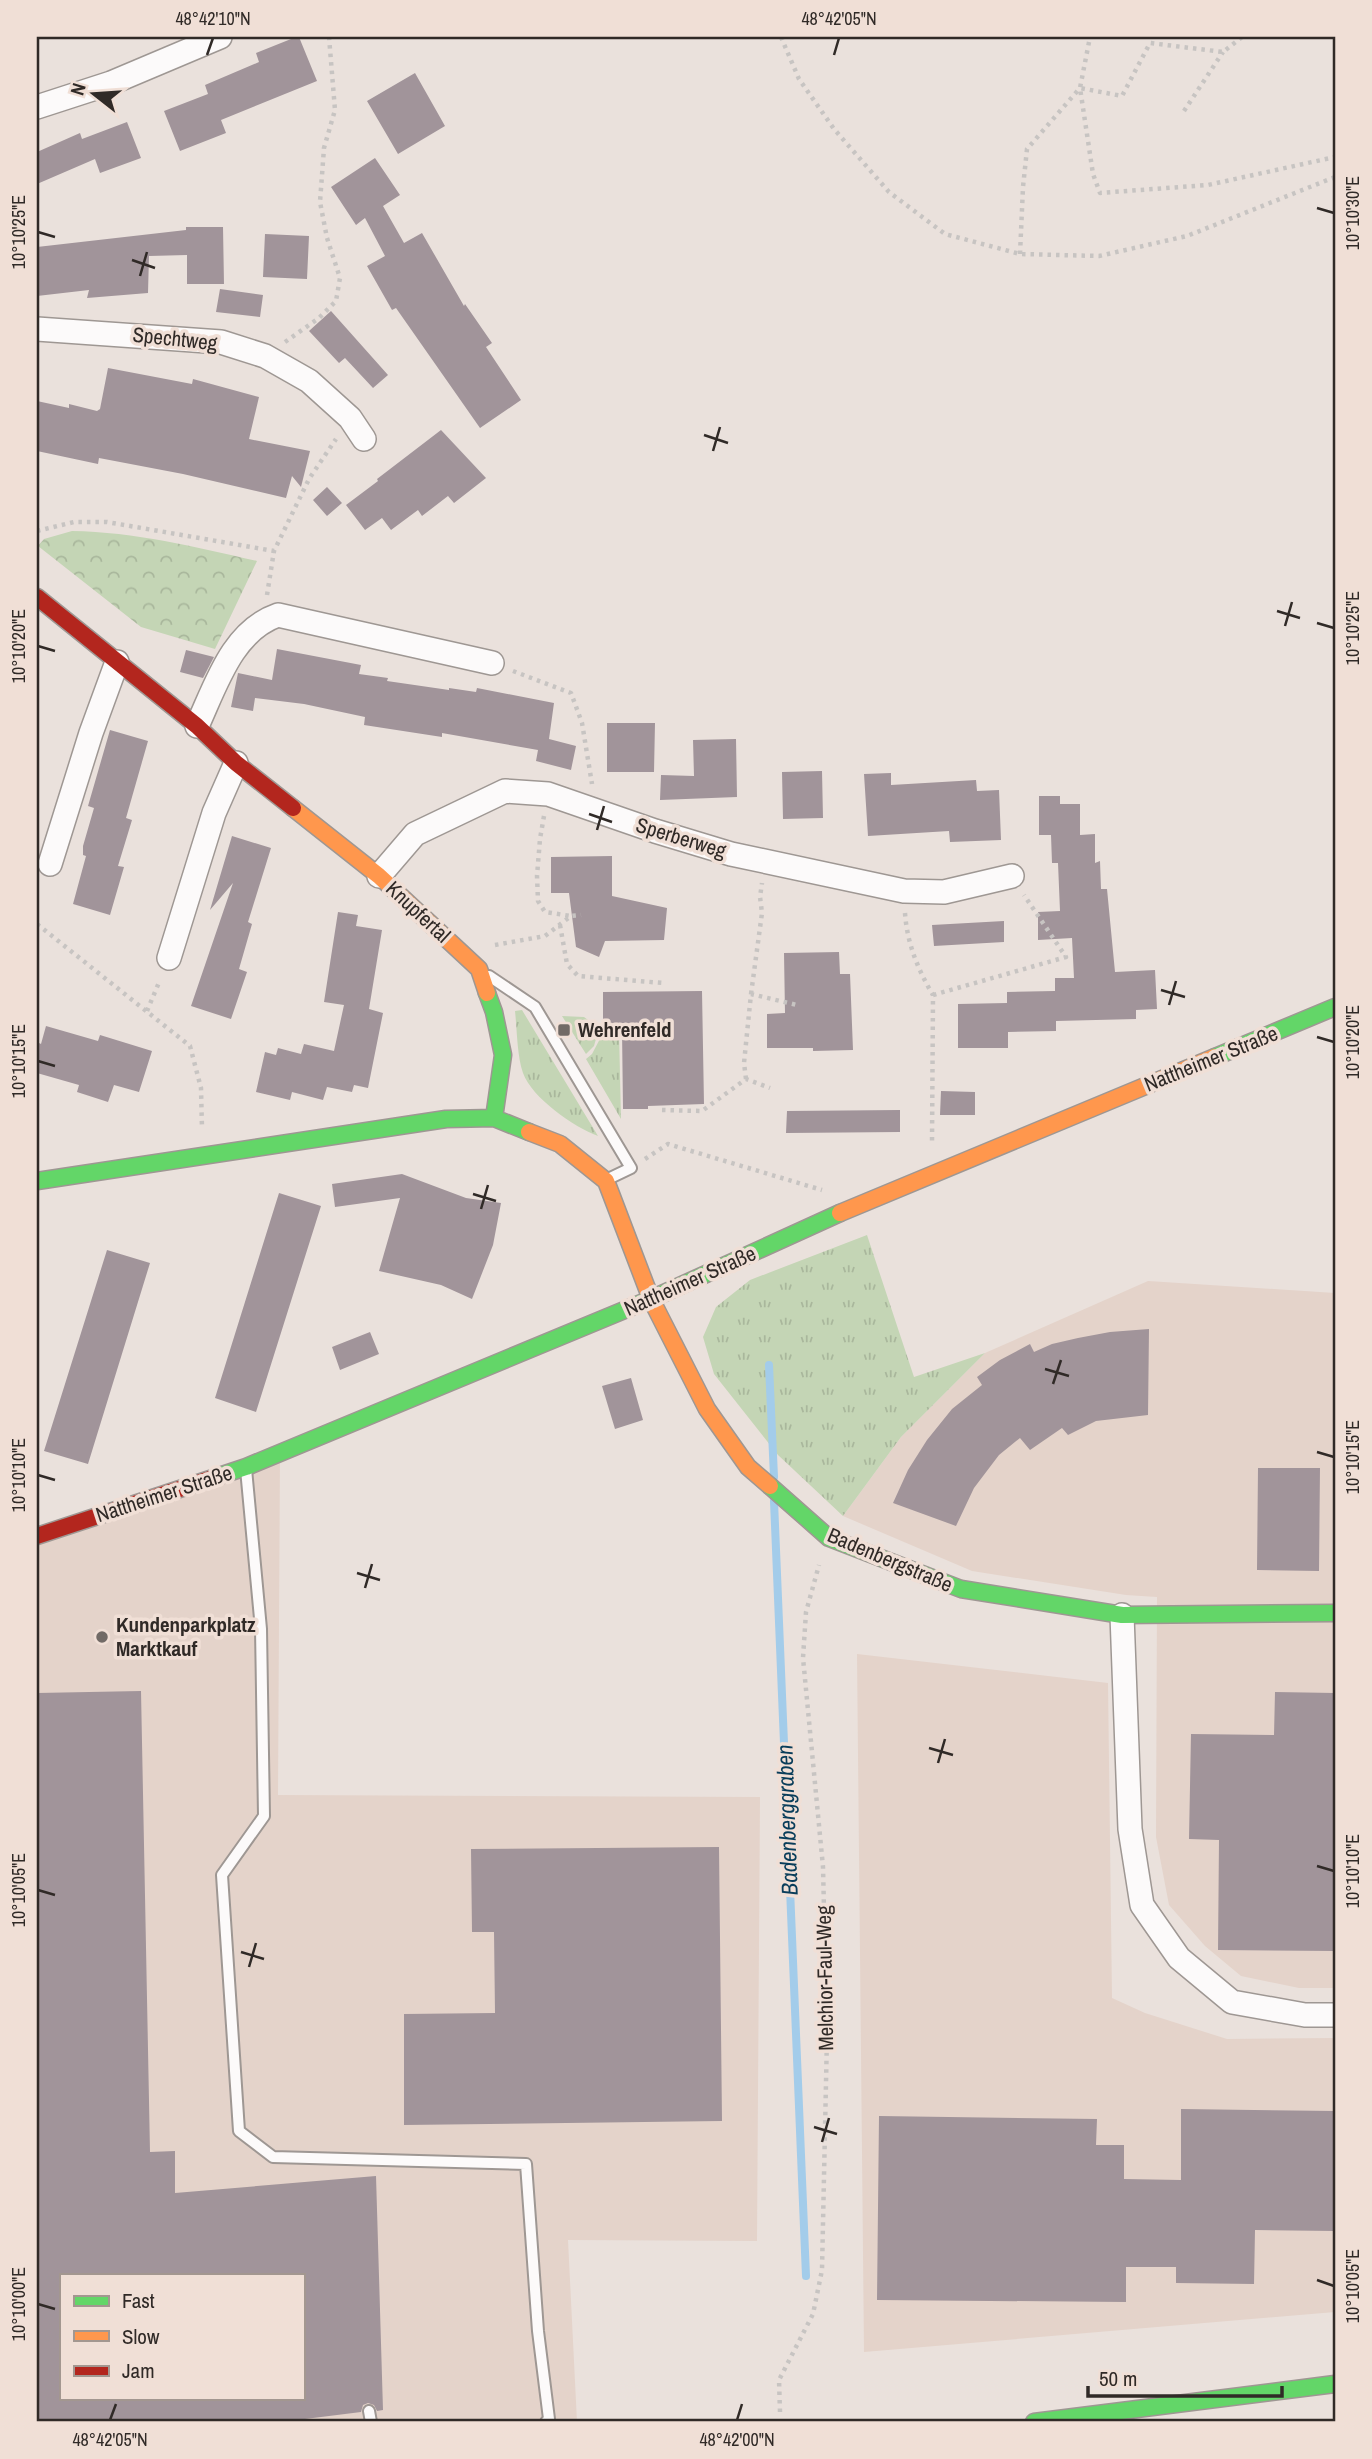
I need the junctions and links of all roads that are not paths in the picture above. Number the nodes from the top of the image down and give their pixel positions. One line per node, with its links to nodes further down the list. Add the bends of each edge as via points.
1 (220, 37): 2 (street, via 111,83)
2 (37, 107)
3 (37, 329): 4 (street, Spechtweg, via 221,342 265,356 309,382 350,418)
4 (364, 439)
5 (37, 597): 6 (street, Knupfertal)
6 (117, 662): 8 (street, Knupfertal); 10 (street)
7 (492, 663): 8 (street, via 278,615 250,631 229,658)
8 (197, 726): 9 (street, Knupfertal)
9 (236, 762): 11 (street, Knupfertal); 13 (street, via 214,813)
10 (50, 864)
11 (379, 876): 12 (street, Sperberweg, via 415,834 505,791 548,794 731,854 904,891 944,892); 14 (street, Knupfertal)
12 (1012, 876)
13 (169, 958)
14 (479, 969): 16 (street, Knupfertal, via 503,1055); 18 (lane, via 535,1007 631,1168)
15 (1335, 1007): 19 (street, Nattheimer Straße, via 863,1203)
16 (494, 1118): 17 (street, via 446,1119); 18 (street, via 560,1144)
17 (37, 1181)
18 (606, 1181): 19 (street)
19 (651, 1299): 20 (street, Nattheimer Straße); 23 (street, Badenbergstraße, via 707,1409 748,1467 829,1538 961,1590)
20 (246, 1467): 21 (street, Nattheimer Straße); 26 (lane, via 261,1629 264,1816 222,1875 239,2131 273,2157 526,2164)
21 (37, 1536)
22 (1335, 1613): 23 (street, Badenbergstraße)
23 (1122, 1615): 24 (street, via 1130,1829 1142,1905 1179,1958 1232,2002 1305,2015)
24 (1335, 2015)
25 (1335, 2384): 27 (street)
26 (546, 2422)
27 (1034, 2422)

